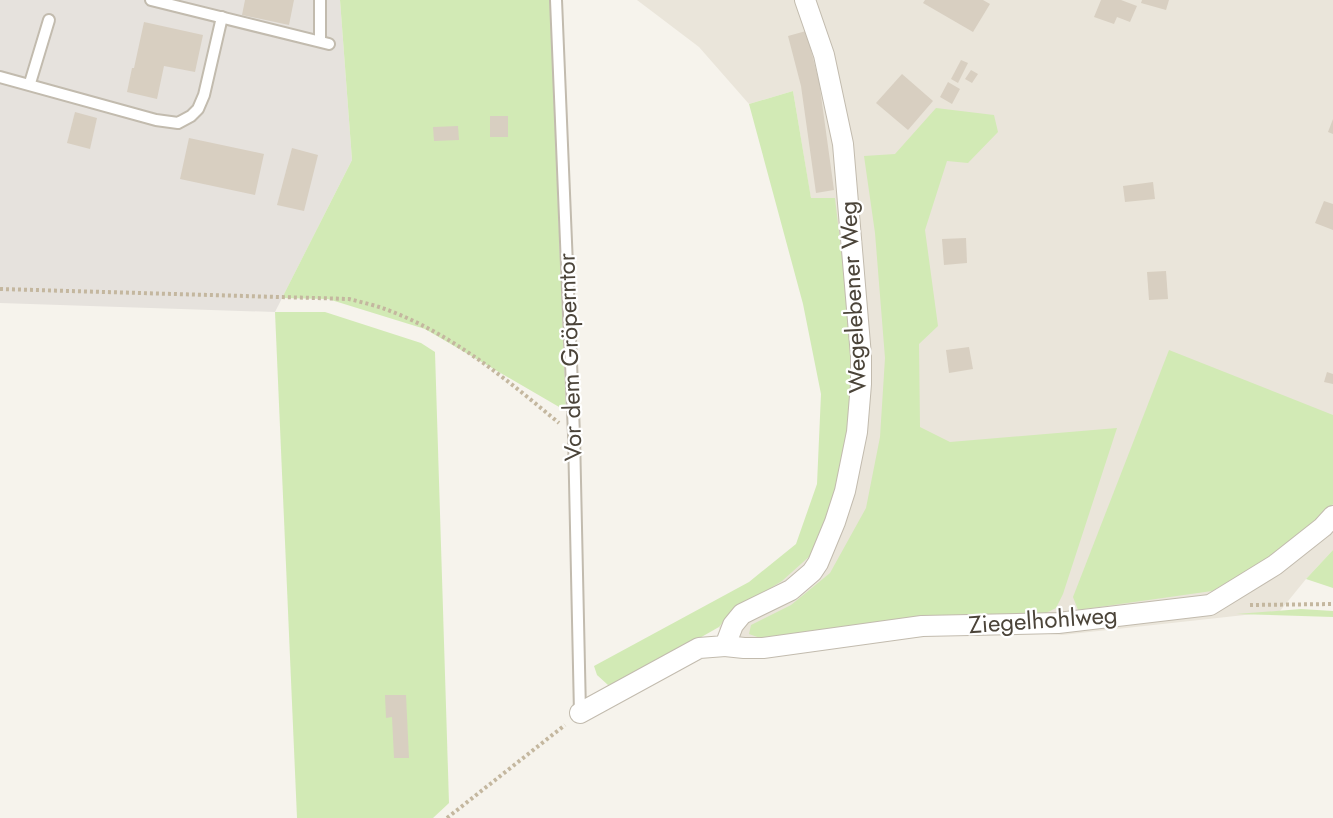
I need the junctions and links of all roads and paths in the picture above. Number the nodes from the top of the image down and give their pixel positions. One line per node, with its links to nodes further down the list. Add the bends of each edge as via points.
1 (151, 0): 5 (lane)
2 (320, 0): 5 (lane, via 325,43)
3 (556, 0): 10 (lane, Vor dem Gröperntor)
4 (805, 0): 14 (street, Wegelebener Weg, via 824,55 843,144 861,356 857,432 845,491 818,563 791,590 742,614 733,624)
5 (222, 17): 8 (lane, via 202,99 195,113 183,121 168,123)
6 (49, 20): 8 (lane)
7 (0, 76): 8 (lane)
8 (30, 84)
9 (0, 289): 10 (path, via 350,299 385,309 434,331 496,372)
10 (574, 435): 15 (lane, Vor dem Gröperntor)
11 (1333, 516): 13 (street, Ziegelhohlweg, via 1275,565)
12 (1333, 604): 13 (path)
13 (1210, 605): 14 (street, Ziegelhohlweg, via 1058,623 922,626 763,648)
14 (725, 646): 15 (street, via 699,648)
15 (580, 713): 16 (path)
16 (447, 818)

